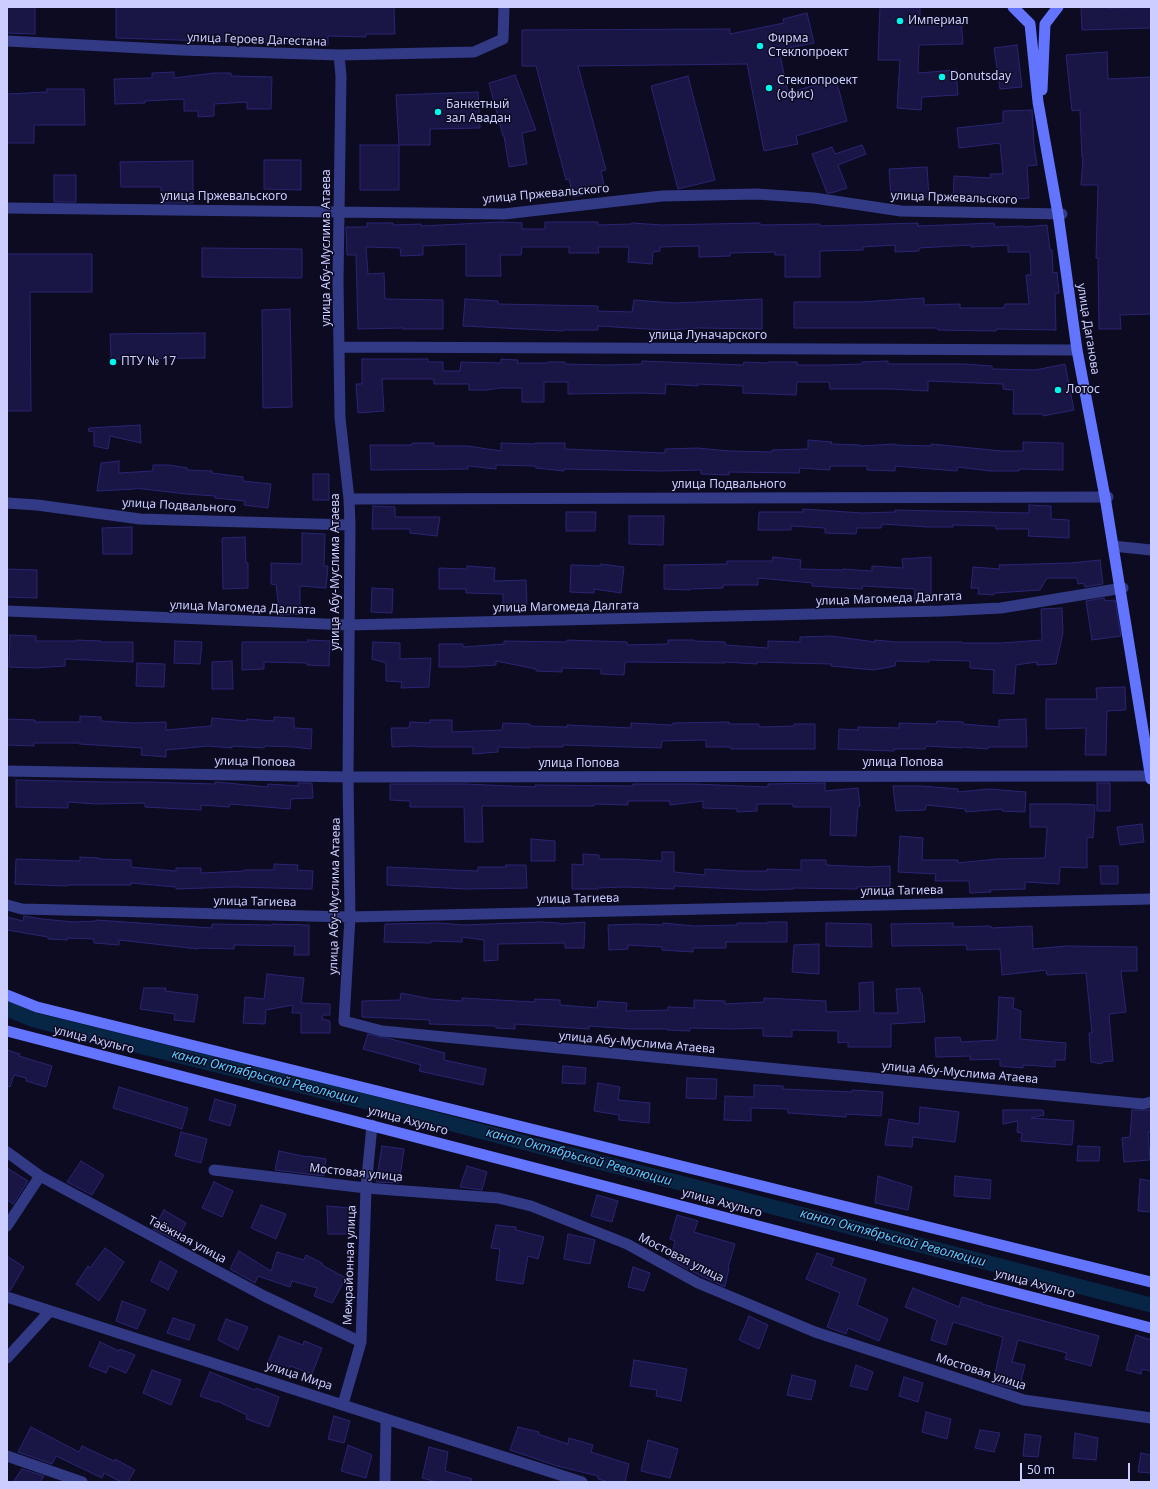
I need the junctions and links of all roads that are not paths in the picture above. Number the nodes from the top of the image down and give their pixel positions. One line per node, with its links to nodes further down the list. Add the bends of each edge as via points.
1 (504, 7): 5 (street, улица Героев Дагестана, via 503,39 474,52)
2 (1013, 7): 8 (main road, улица Даганова, via 1030,24 1038,102)
3 (1058, 7): 8 (main road, улица Даганова, via 1044,24 1042,97)
4 (7, 41): 5 (street, улица Героев Дагестана)
5 (339, 55): 7 (street, улица Абу-Муслима Атаева)
6 (7, 208): 7 (street, улица Пржевальского)
7 (339, 211): 8 (street, улица Пржевальского, via 504,214 662,196 757,194 814,198 901,211); 9 (street, улица Абу-Муслима Атаева)
8 (1060, 214): 10 (main road, улица Даганова); 11 (main road, улица Даганова)
9 (340, 347): 10 (street, улица Луначарского); 12 (street, улица Абу-Муслима Атаева, via 340,418)
10 (1077, 350): 11 (main road, улица Даганова)
11 (1107, 497): 12 (street, улица Подвального); 15 (main road, улица Даганова)
12 (349, 499): 14 (street, улица Абу-Муслима Атаева)
13 (7, 503): 14 (street, улица Подвального, via 140,519)
14 (350, 525): 19 (street, улица Абу-Муслима Атаева)
15 (1114, 546): 16 (street); 17 (main road, улица Даганова)
16 (1151, 550)
17 (1122, 588): 19 (street, улица Магомеда Далгата, via 1001,608 941,611); 20 (main road, улица Даганова); 23 (main road, улица Даганова)
18 (7, 611): 19 (street, улица Магомеда Далгата)
19 (349, 625): 22 (street, улица Абу-Муслима Атаева)
20 (1151, 758)
21 (7, 771): 22 (street, улица Попова)
22 (348, 777): 23 (street, улица Попова); 26 (street, улица Абу-Муслима Атаева)
23 (1151, 777)
24 (1151, 899): 26 (street, улица Тагиева)
25 (7, 905): 26 (street, улица Тагиева, via 22,909)
26 (350, 917): 29 (street, улица Абу-Муслима Атаева, via 344,1021 382,1031 1135,1103)
27 (7, 995): 36 (main road, via 37,1007)
28 (7, 1031): 30 (main road, улица Ахульго)
29 (1151, 1102)
30 (372, 1125): 34 (street, Межрайонная улица); 39 (main road, улица Ахульго)
31 (7, 1152): 33 (street, Таёжная улица)
32 (214, 1170): 34 (street, Мостовая улица)
33 (40, 1176): 35 (street); 40 (street, Таёжная улица, via 264,1296)
34 (366, 1188): 40 (street, Межрайонная улица); 43 (street, Мостовая улица, via 498,1198 531,1206 626,1244 698,1283 815,1332 1024,1400)
35 (7, 1226)
36 (1151, 1282)
37 (7, 1296): 38 (street, улица Мира)
38 (50, 1311): 41 (street); 42 (street, улица Мира)
39 (1151, 1328)
40 (361, 1342): 42 (street, Межрайонная улица)
41 (7, 1358)
42 (343, 1404): 44 (street, улица Мира)
43 (1151, 1418)
44 (386, 1420): 47 (street); 48 (street, улица Мира)
45 (7, 1456): 46 (street)
46 (82, 1482)
47 (385, 1482)
48 (582, 1482)

